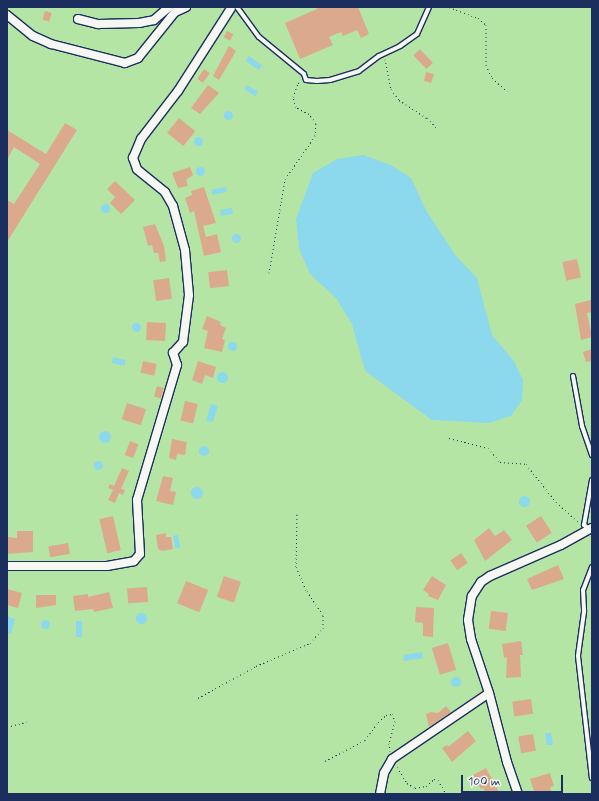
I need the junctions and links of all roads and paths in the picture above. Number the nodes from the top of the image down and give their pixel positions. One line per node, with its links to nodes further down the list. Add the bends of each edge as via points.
1 (169, 7): 7 (street, via 154,20 138,23 98,24)
2 (186, 7): 6 (street, via 175,12 138,58 125,63 51,44 34,36)
3 (233, 7): 9 (lane, via 259,37 304,74); 19 (street, via 198,61 141,139 132,158 137,169 165,192 173,206 185,250 189,295 183,342 173,353 177,365 136,500 141,551 139,557 126,563 107,566)
4 (429, 7): 8 (lane, via 417,34)
5 (448, 7): 10 (path, via 478,18 486,25 486,65 492,78)
6 (7, 15)
7 (78, 19)
8 (384, 54): 9 (lane, via 359,71 330,80); 11 (path, via 391,89 399,100 427,118)
9 (306, 80): 12 (path, via 298,83 293,97 296,107 309,114 316,124 315,136 285,179)
10 (506, 91)
11 (437, 128)
12 (268, 273)
13 (573, 376): 15 (lane, via 582,426)
14 (449, 438): 18 (path, via 488,448 500,462 526,464 573,520)
15 (592, 455)
16 (592, 480): 18 (lane)
17 (297, 514): 22 (path, via 296,567 303,586 323,615 323,628 305,646 256,666)
18 (589, 528): 21 (street, via 561,545 490,576 476,588 469,611 469,629)
19 (7, 566)
20 (592, 567): 25 (lane, via 583,590 584,612 578,656)
21 (489, 693): 26 (street, via 392,759 386,766); 27 (street, via 506,762)
22 (198, 698)
23 (26, 722): 24 (path)
24 (7, 727)
25 (592, 778)
26 (380, 794)
27 (518, 794)

